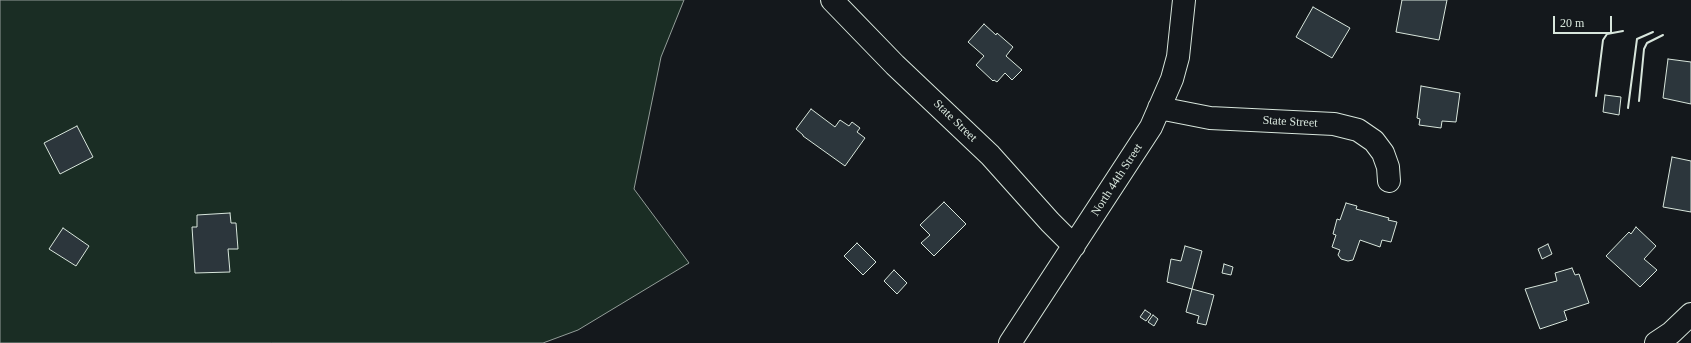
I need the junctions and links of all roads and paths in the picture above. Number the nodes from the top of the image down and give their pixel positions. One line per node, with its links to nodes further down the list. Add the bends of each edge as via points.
1 (832, 0): 5 (street, State Street, via 990,155)
2 (1184, 0): 3 (street, North 44th Street, via 1178,57 1172,79)
3 (1159, 108): 4 (street, State Street, via 1210,118 1334,124 1358,130 1374,141 1382,153 1388,167); 5 (street, North 44th Street, via 1151,127)
4 (1389, 181)
5 (1074, 246): 7 (street, North 44th Street)
6 (1691, 314): 8 (street)
7 (1010, 343)
8 (1656, 343)

